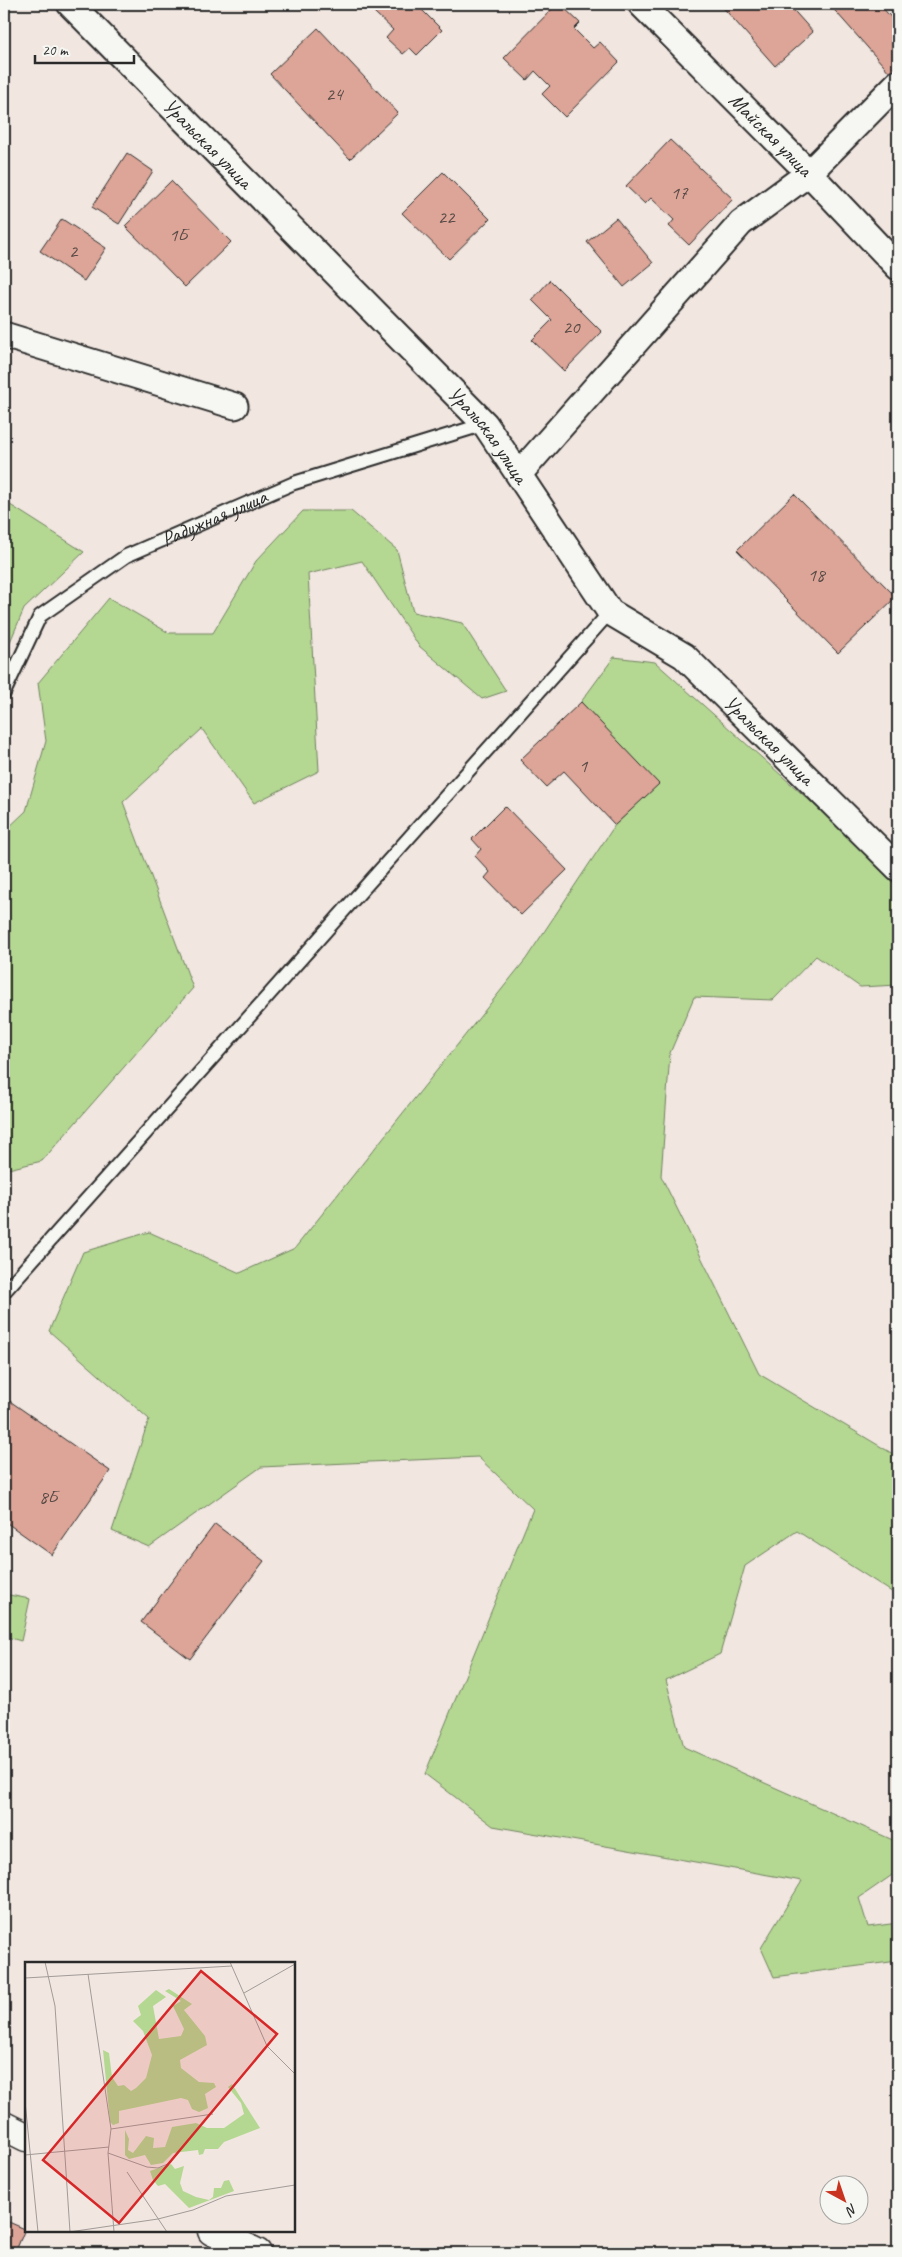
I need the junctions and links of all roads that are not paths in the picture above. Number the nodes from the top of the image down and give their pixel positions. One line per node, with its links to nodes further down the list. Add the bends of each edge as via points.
1 (70, 4): 8 (street, Уральская улица)
2 (641, 4): 4 (street, Майская улица)
3 (898, 83): 4 (street)
4 (810, 173): 5 (street, Майская улица); 9 (street, via 741,223)
5 (898, 267)
6 (4, 335): 7 (street)
7 (236, 406)
8 (485, 424): 9 (street, Уральская улица); 11 (lane, Радужная улица, via 294,483 126,556 40,616)
9 (519, 474): 10 (street, Уральская улица)
10 (610, 612): 12 (street, Уральская улица, via 684,656); 13 (lane)
11 (4, 693)
12 (898, 868)
13 (4, 1292)
14 (4, 2126): 15 (main road)
15 (25, 2137)
16 (214, 2232): 17 (main road)
17 (257, 2253)

